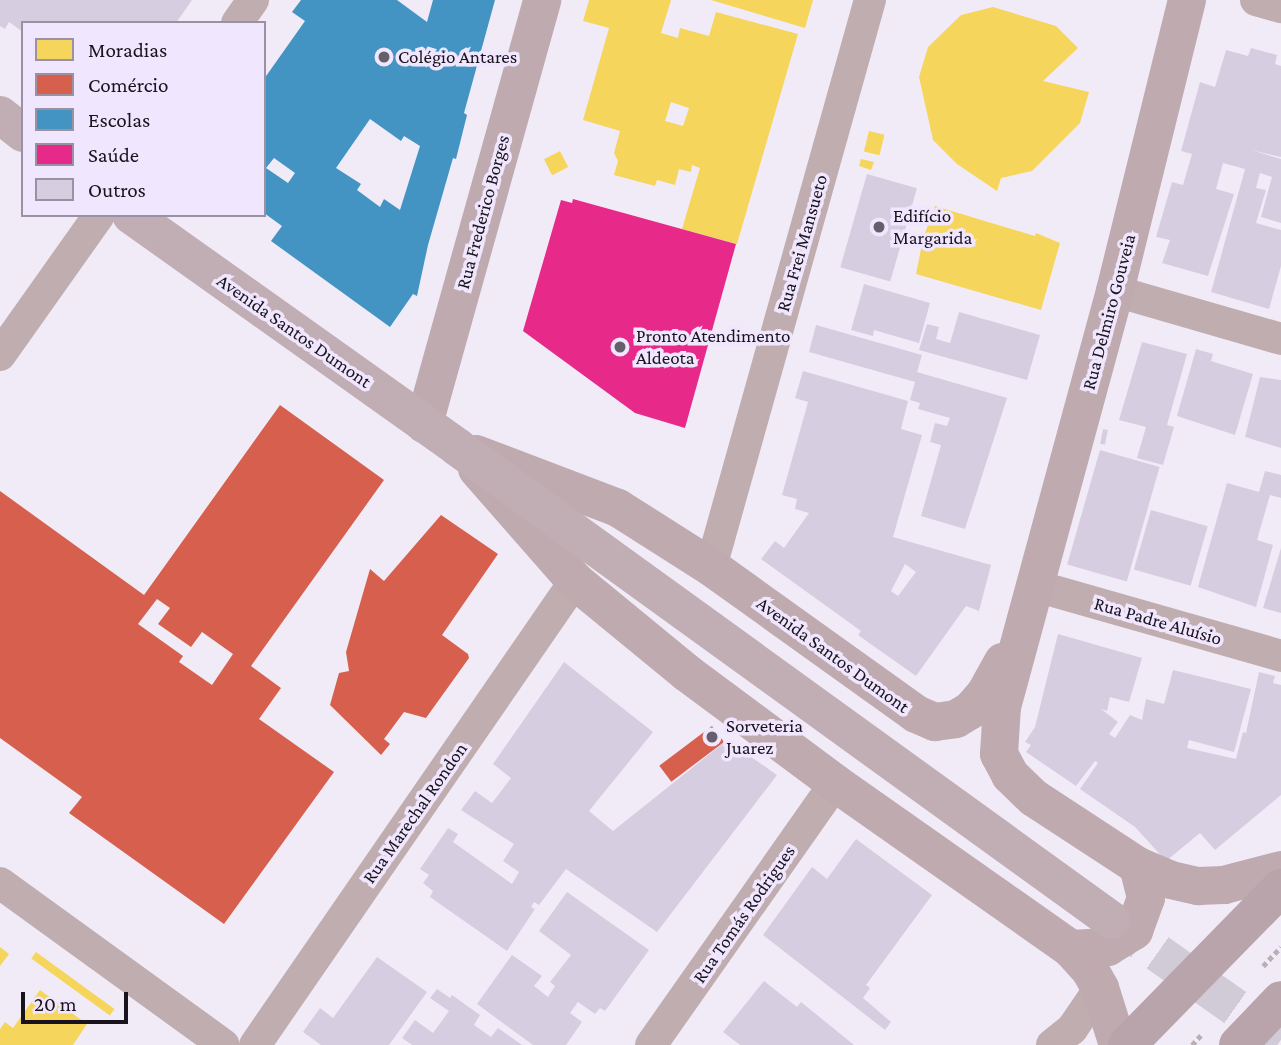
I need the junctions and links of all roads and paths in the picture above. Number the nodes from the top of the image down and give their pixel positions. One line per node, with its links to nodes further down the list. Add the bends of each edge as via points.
1 (253, 0): 7 (street)
2 (541, 0): 15 (street, Rua Frederico Borges)
3 (870, 0): 17 (street, Rua Frei Mansueto)
4 (1187, 0): 12 (street, Rua Delmiro Gouveia)
5 (1256, 0): 6 (street)
6 (1281, 7)
7 (238, 21)
8 (0, 116): 9 (main road)
9 (21, 132)
10 (98, 217): 14 (street)
11 (134, 217): 15 (main road, Avenida Santos Dumont)
12 (1115, 291): 13 (street); 19 (street, Rua Delmiro Gouveia)
13 (1281, 338)
14 (0, 355)
15 (424, 424): 16 (main road, Avenida Santos Dumont)
16 (457, 447): 17 (street, Avenida Santos Dumont, via 618,508); 18 (street, Avenida Santos Dumont); 27 (main road, Avenida Santos Dumont)
17 (711, 567): 20 (street, Avenida Santos Dumont, via 916,714 935,722 956,719 971,710)
18 (575, 581): 22 (street, Avenida Santos Dumont, via 687,673); 33 (street, Rua Marechal Rondon)
19 (1036, 586): 20 (street, Rua Delmiro Gouveia); 21 (street, Rua Padre Aluísio)
20 (1025, 624): 23 (street, via 1002,706 999,754 1010,775 1034,798)
21 (1281, 656)
22 (835, 783): 28 (street, Avenida Santos Dumont); 31 (street, Rua Tomás Rodrigues)
23 (1138, 866): 24 (street, via 1198,886 1224,885); 28 (street, via 1146,898 1134,930 1108,947)
24 (1281, 870)
25 (0, 883): 32 (street)
26 (1281, 888): 36 (highway)
27 (1111, 920)
28 (1071, 949): 29 (street, Avenida Santos Dumont)
29 (1100, 988): 34 (street, via 1072,1029); 35 (street, Avenida Santos Dumont)
30 (1281, 1000): 37 (highway)
31 (666, 1040)
32 (224, 1045)
33 (255, 1045)
34 (1052, 1045)
35 (1118, 1045)
36 (1127, 1045)
37 (1238, 1045)

